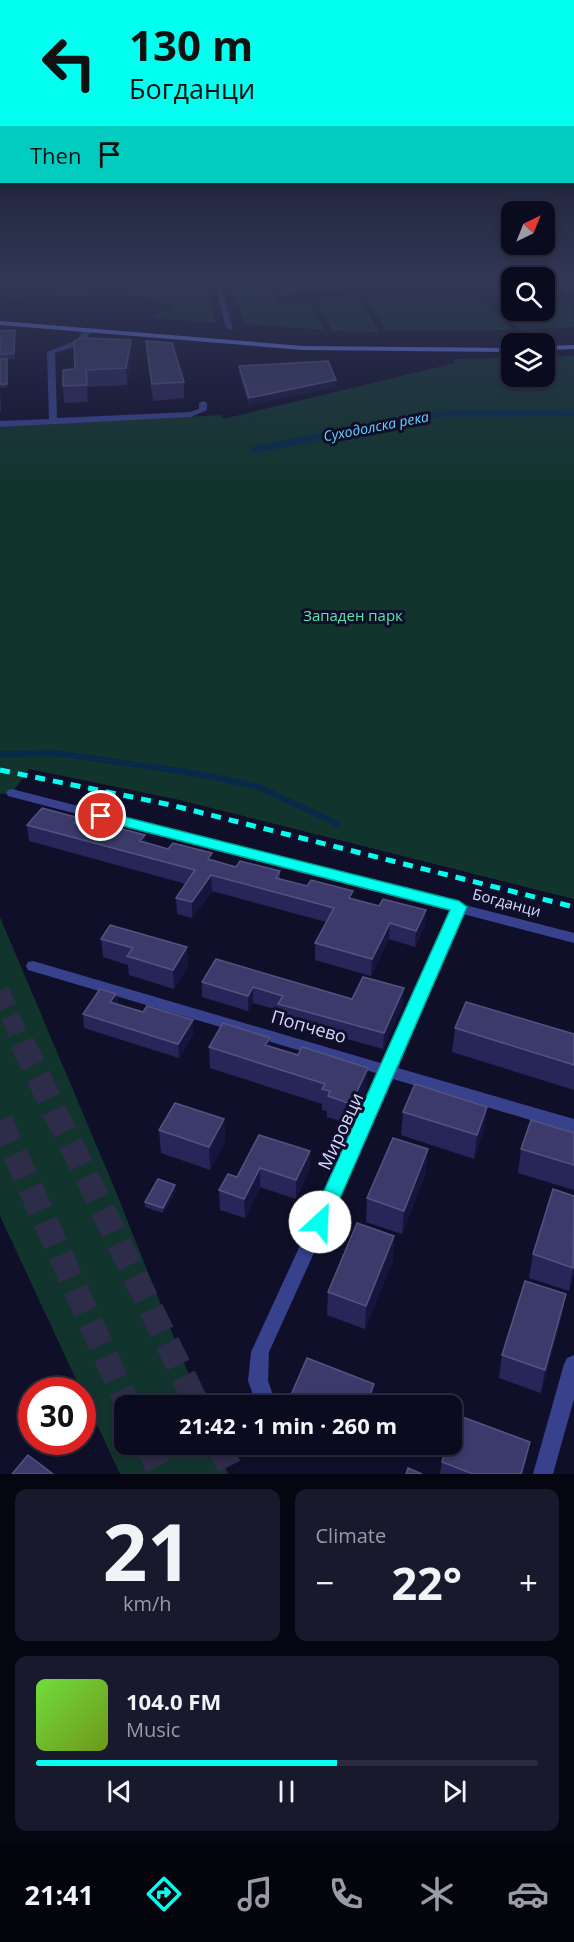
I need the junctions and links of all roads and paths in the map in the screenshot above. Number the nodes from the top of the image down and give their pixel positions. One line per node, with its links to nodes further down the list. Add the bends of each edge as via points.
1 (63, 348): 5 (street, via 51,352)
2 (300, 348): 3 (main road)
3 (501, 350)
4 (203, 403): 5 (street, via 203,410 191,414)
5 (53, 421): 6 (street)
6 (0, 424)
7 (12, 793): 8 (street, Богданци)
8 (459, 907): 9 (street, Богданци); 11 (street, Мировци)
9 (574, 938)
10 (33, 966): 11 (street, Попчево)
11 (389, 1070): 12 (street, Попчево); 14 (street, Мировци, via 260,1352 258,1381)
12 (574, 1126)
13 (574, 1364): 15 (street)
14 (263, 1395)
15 (543, 1474)

